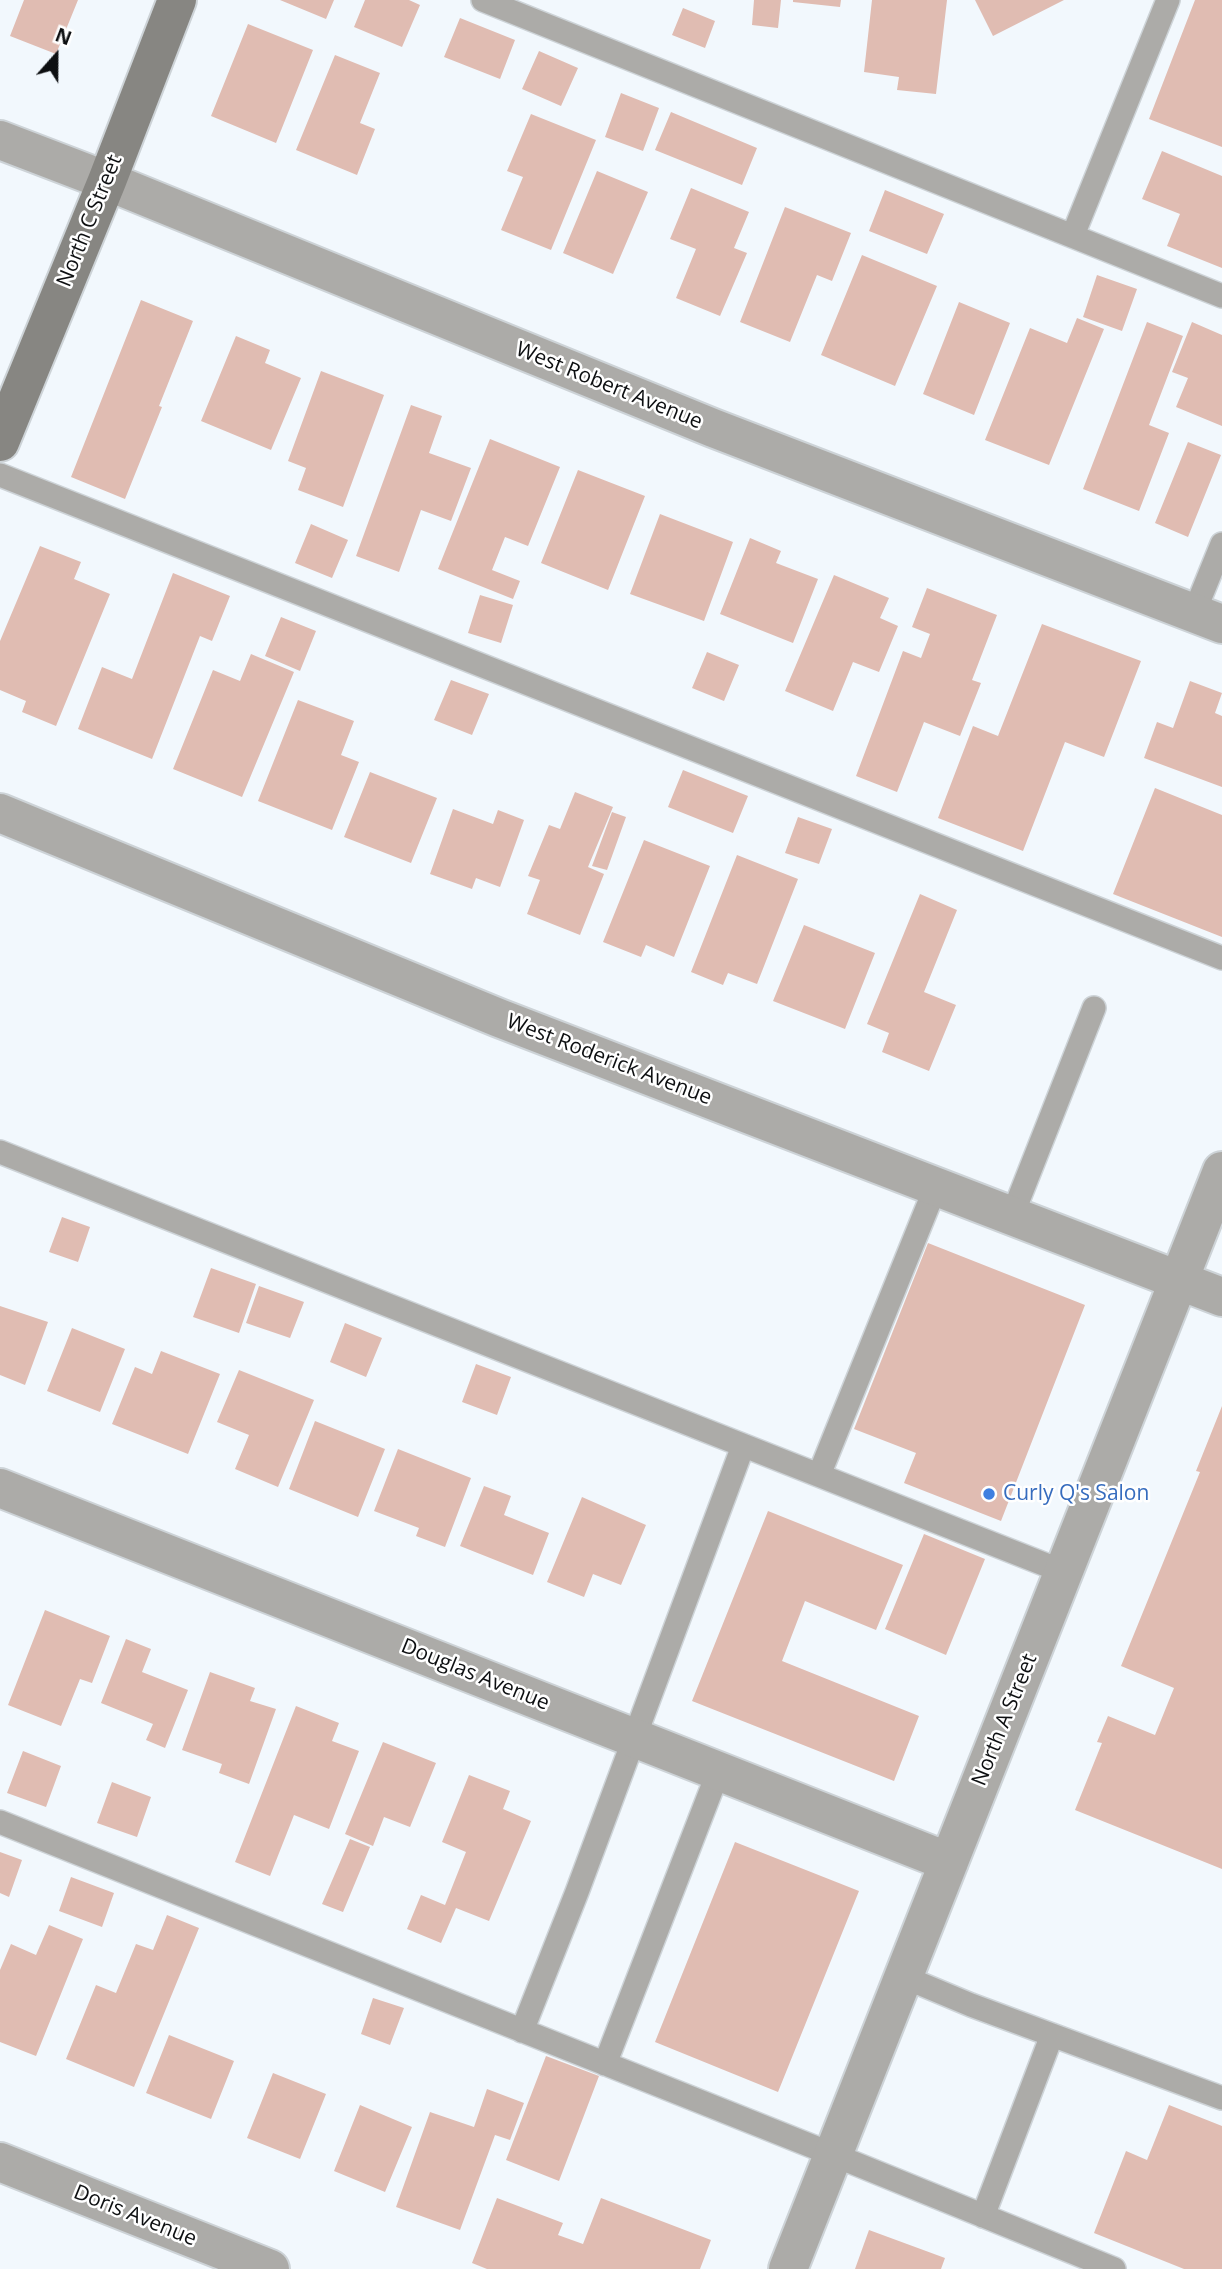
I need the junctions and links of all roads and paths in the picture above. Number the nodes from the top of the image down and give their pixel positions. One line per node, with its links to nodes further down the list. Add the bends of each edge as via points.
1 (177, 0): 5 (street, North C Street)
2 (483, 0): 6 (lane)
3 (1168, 0): 6 (lane)
4 (0, 140): 5 (street, West Robert Avenue)
5 (107, 181): 8 (street, North C Street); 11 (street, West Robert Avenue, via 713,428)
6 (1073, 235): 7 (lane)
7 (1222, 296)
8 (0, 442)
9 (0, 475): 13 (lane)
10 (1222, 544): 11 (lane)
11 (1208, 618)
12 (0, 813): 17 (street, West Roderick Avenue, via 499,1018)
13 (1222, 958)
14 (1094, 1008): 18 (lane)
15 (0, 1152): 21 (lane)
16 (1222, 1171): 19 (street, North A Street)
17 (936, 1186): 18 (street, West Roderick Avenue); 22 (lane)
18 (1012, 1216): 19 (street, West Roderick Avenue)
19 (1179, 1280): 20 (street, West Roderick Avenue); 24 (street, North A Street)
20 (1222, 1297)
21 (743, 1446): 22 (lane); 25 (lane)
22 (819, 1475): 24 (lane)
23 (0, 1488): 25 (street, Douglas Avenue)
24 (1064, 1572): 28 (street, North A Street)
25 (633, 1737): 26 (street, Douglas Avenue); 30 (lane)
26 (719, 1770): 28 (street, Douglas Avenue); 32 (lane)
27 (0, 1822): 30 (lane)
28 (949, 1862): 29 (street, North A Street)
29 (904, 1977): 31 (lane); 34 (street, North A Street)
30 (522, 2031): 32 (lane)
31 (1052, 2035): 33 (lane); 36 (lane)
32 (605, 2064): 34 (lane)
33 (1222, 2098)
34 (834, 2155): 36 (lane); 38 (street, North A Street)
35 (0, 2162): 37 (street, Doris Avenue)
36 (983, 2216): 39 (lane)
37 (270, 2269)
38 (788, 2269)
39 (1114, 2269)

